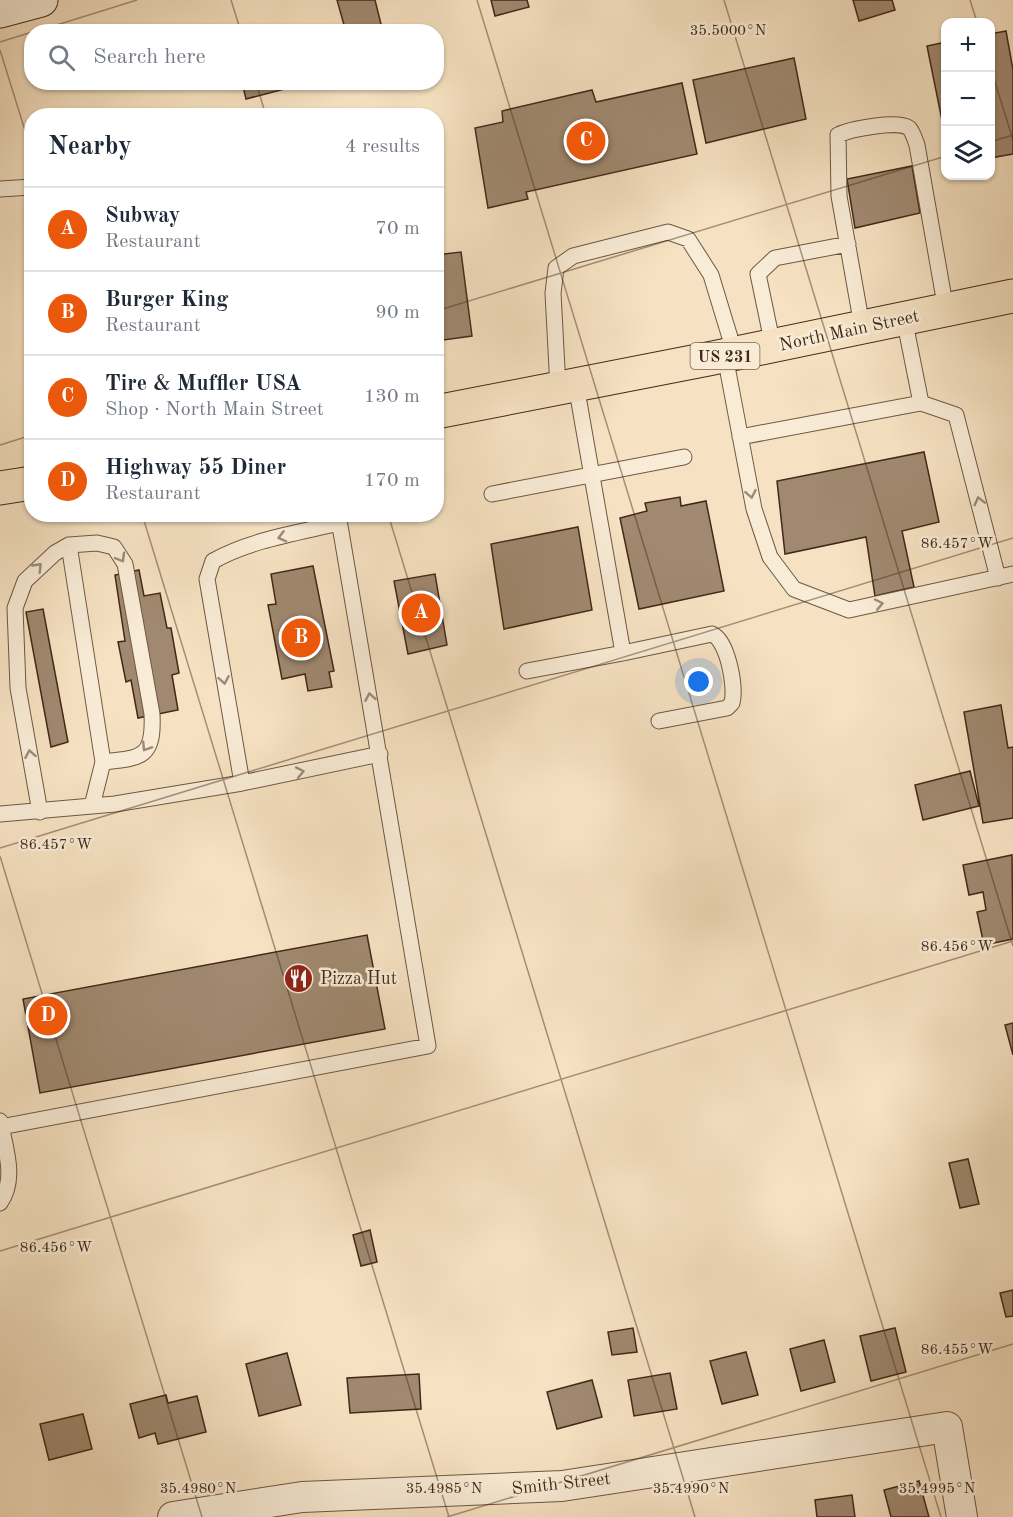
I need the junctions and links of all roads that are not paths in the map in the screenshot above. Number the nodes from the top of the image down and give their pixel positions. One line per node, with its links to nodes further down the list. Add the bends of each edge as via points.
1 (41, 0): 2 (street)
2 (0, 11)
3 (24, 188): 4 (lane)
4 (0, 189)
5 (848, 244): 7 (lane, via 839,196 838,135 848,130 902,124 911,129 917,145); 9 (lane); 10 (lane, via 775,258 758,274)
6 (1012, 301): 7 (highway, North Main Street / US 231)
7 (946, 310): 8 (highway, North Main Street / US 231)
8 (904, 318): 9 (highway, North Main Street / US 231); 13 (lane)
9 (862, 326): 10 (highway, North Main Street / US 231)
10 (773, 346): 11 (highway, North Main Street / US 231)
11 (730, 355): 12 (highway, North Main Street / US 231); 12 (lane, via 711,275 688,239 668,232 573,256 556,268 553,293); 15 (lane)
12 (567, 387): 14 (highway, North Main Street / US 231); 17 (lane)
13 (921, 403): 15 (lane); 24 (lane, one-way to 13, via 960,423 956,415)
14 (444, 410)
15 (740, 437): 24 (lane, one-way to 24, via 754,509 770,557 794,589 849,610)
16 (684, 456): 17 (lane)
17 (594, 474): 20 (lane); 25 (lane)
18 (24, 484): 19 (highway)
19 (0, 488)
20 (492, 494)
21 (328, 522): 30 (lane, one-way to 30, via 231,551 213,561 207,579)
22 (339, 522): 28 (lane, one-way to 22)
23 (69, 545): 29 (lane); 29 (lane, one-way to 29, via 97,543 114,547 125,564 152,714 153,735 147,750 137,758); 32 (lane, one-way to 23, via 18,688 15,608 25,580 42,562)
24 (1006, 576)
25 (623, 652): 26 (lane); 27 (lane, via 712,634 720,637 725,646 732,703 727,708)
26 (527, 672)
27 (659, 721)
28 (380, 754): 30 (lane, one-way to 28); 34 (lane, via 428,1046)
29 (103, 762): 31 (lane)
30 (242, 783): 31 (lane)
31 (92, 806): 32 (lane)
32 (40, 812): 33 (lane)
33 (0, 814)
34 (1, 1124): 35 (lane, via 9,1172 7,1194)
35 (0, 1203)
36 (172, 1517): 37 (street, Smith Street, via 302,1497 562,1486 947,1427)
37 (962, 1517)

